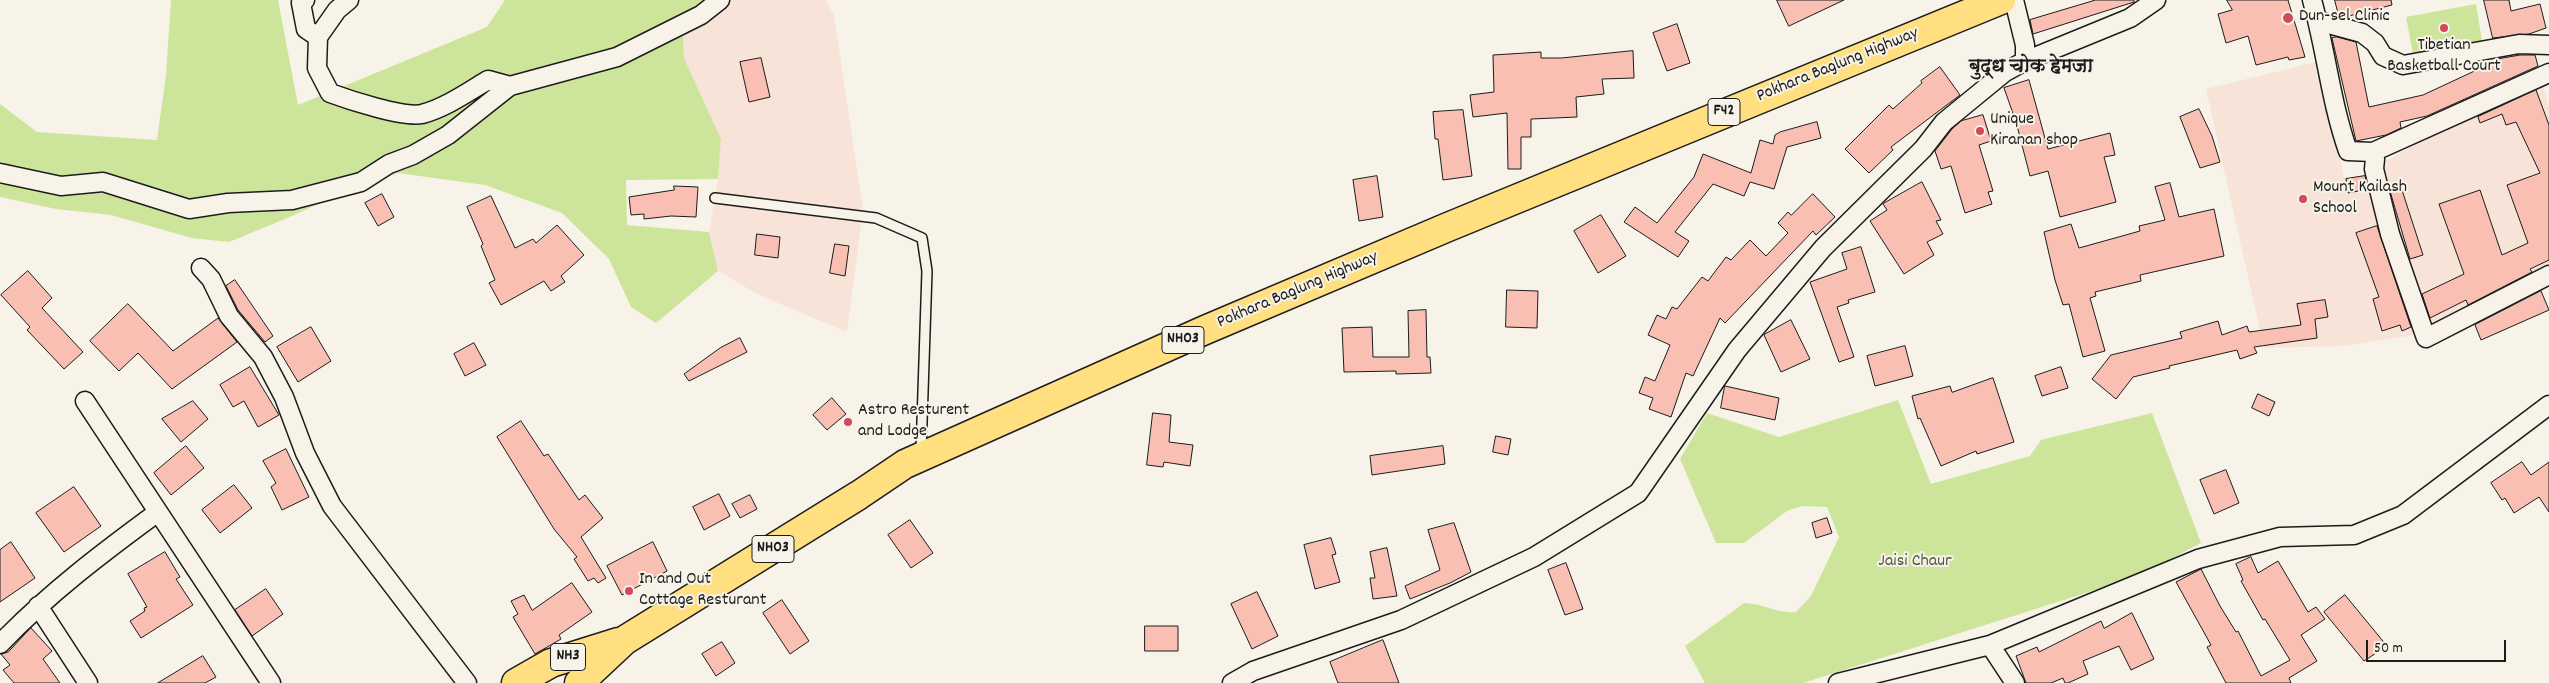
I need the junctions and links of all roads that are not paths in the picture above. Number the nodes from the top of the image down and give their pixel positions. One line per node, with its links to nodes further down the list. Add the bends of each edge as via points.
1 (305, 0): 9 (street, via 301,3 306,29)
2 (349, 0): 9 (street, via 336,10)
3 (720, 0): 13 (street, via 701,15 617,57)
4 (2001, 0): 17 (highway, Pokhara Baglung Highway / F42)
5 (2014, 0): 11 (street, via 2025,46)
6 (2156, 0): 11 (street, via 2130,18)
7 (2312, 0): 8 (street)
8 (2318, 21): 10 (street, via 2362,33 2375,43 2383,56 2403,65 2519,44); 14 (street, via 2340,130 2348,152)
9 (318, 37): 13 (street, via 317,68 330,94 358,103 420,114 488,80)
10 (2549, 45)
11 (2025, 61): 33 (street, via 2005,72 1944,122 1923,149 1823,248 1737,350 1638,493 1534,557 1402,620 1253,671)
12 (2549, 72): 14 (street)
13 (510, 86): 15 (street, via 448,135 413,155 389,164 361,182 292,200 228,203 189,209 103,182 61,186)
14 (2373, 152): 19 (street, via 2376,159 2374,170 2390,234 2426,338)
15 (0, 173)
16 (715, 198): 22 (lane, via 876,218 922,238 928,271)
17 (1448, 227): 22 (highway, Pokhara Baglung Highway / NH03, via 1205,330)
18 (201, 268): 30 (street, via 211,278 229,316 262,357 284,397 305,453 332,506)
19 (2549, 274)
20 (85, 401): 23 (street)
21 (2549, 405): 27 (street, via 2403,515 2354,535 2280,537 2198,559)
22 (920, 457): 25 (highway, Pokhara Baglung Highway / NH03)
23 (158, 512): 24 (street); 29 (street)
24 (38, 606): 26 (street); 28 (street)
25 (625, 640): 31 (highway, Pokhara Baglung Highway / NH3, via 551,664); 32 (highway, Pokhara Baglung Highway / NH03)
26 (0, 644)
27 (1990, 645): 34 (street); 35 (street)
28 (88, 683)
29 (271, 683)
30 (467, 683)
31 (516, 683)
32 (579, 683)
33 (1232, 683)
34 (1838, 683)
35 (2015, 683)

